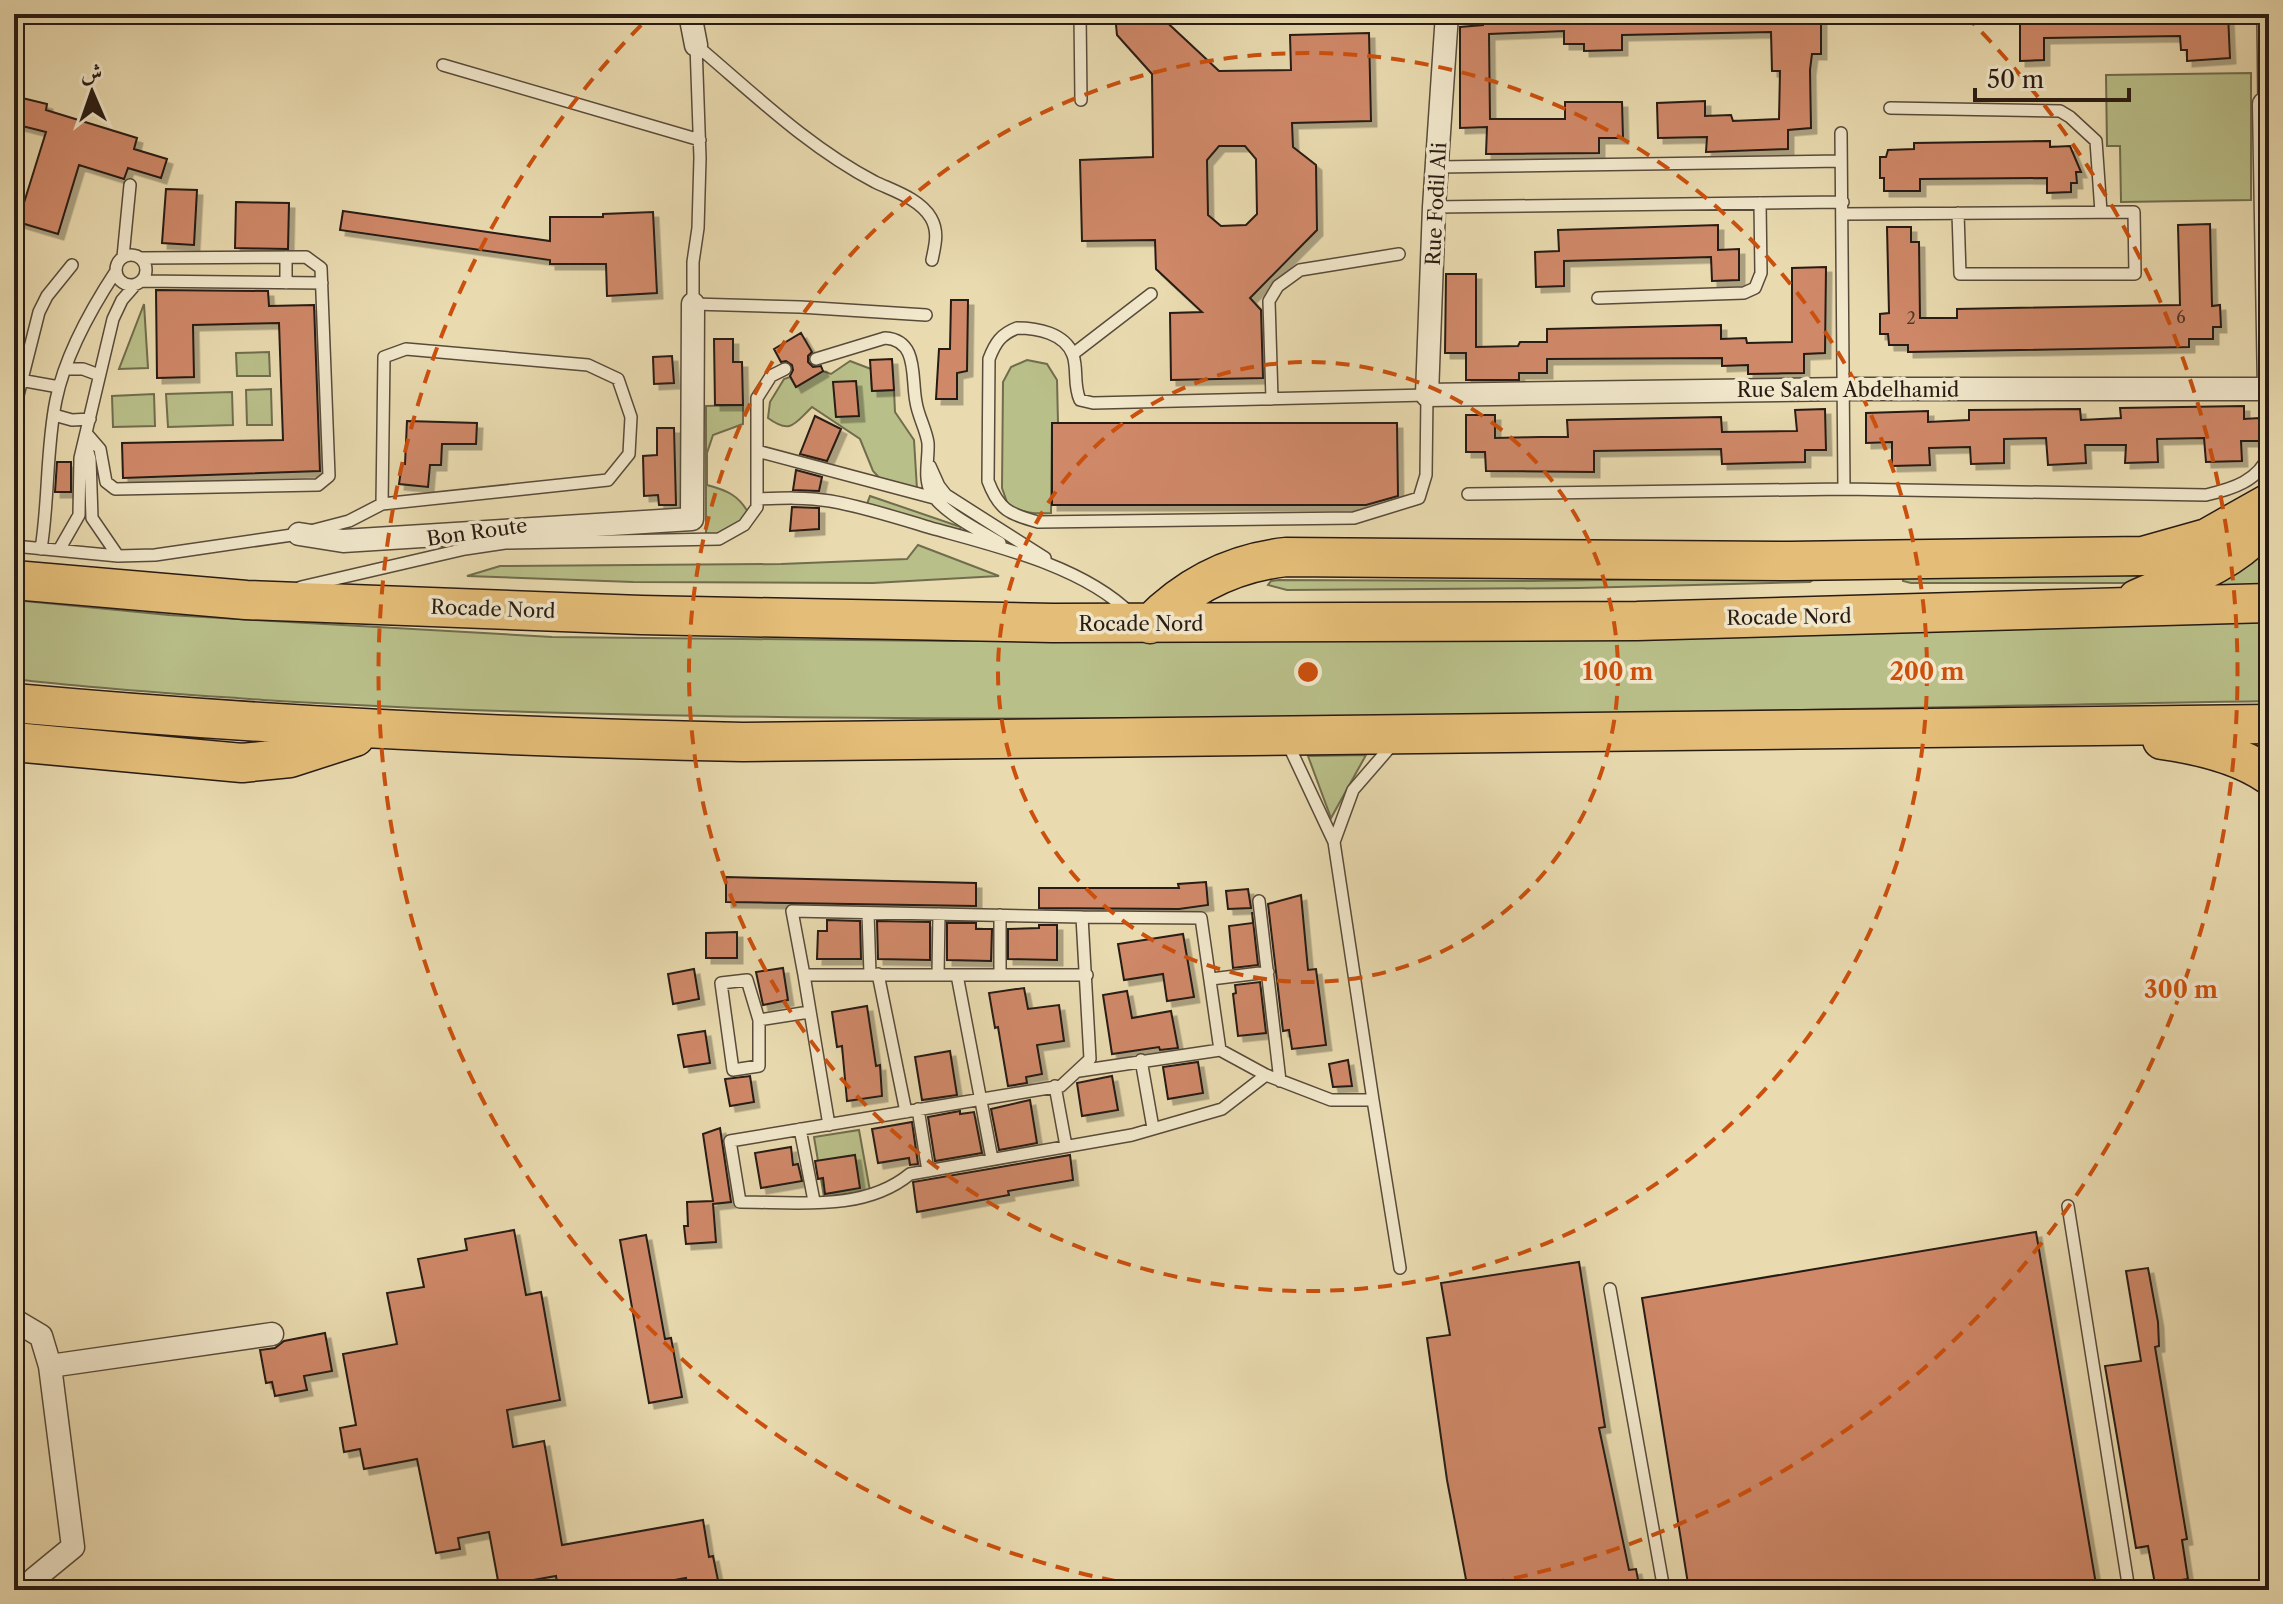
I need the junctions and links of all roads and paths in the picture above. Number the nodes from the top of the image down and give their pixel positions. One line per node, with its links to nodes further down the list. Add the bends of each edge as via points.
1 (690, 14): 5 (street)
2 (1080, 14): 7 (lane)
3 (1447, 14): 13 (street, Rue Fodil Ali)
4 (2263, 14): 8 (lane)
5 (696, 45): 11 (lane); 25 (lane, via 809,143 919,204 936,236)
6 (443, 65): 11 (lane)
7 (1081, 100)
8 (2266, 104): 24 (street)
9 (1890, 108): 18 (lane, via 2060,111 2096,141)
10 (1841, 133): 12 (lane)
11 (700, 140): 33 (lane)
12 (1841, 161): 13 (lane); 17 (lane)
13 (1438, 167): 16 (street, Rue Fodil Ali)
14 (130, 185): 21 (lane)
15 (1760, 203): 16 (lane); 17 (lane); 32 (lane, via 1761,273 1755,288 1744,293)
16 (1434, 207): 44 (street, Rue Fodil Ali)
17 (1843, 208): 19 (lane); 42 (lane)
18 (2101, 212): 19 (lane); 19 (lane, via 2134,212 2135,274 1960,274)
19 (1958, 213)
20 (1399, 254): 45 (lane, via 1300,270 1278,286 1269,301)
21 (123, 257): 23 (lane); 27 (lane)
22 (286, 257): 23 (lane); 29 (lane); 30 (lane, via 312,259 321,268)
23 (142, 258): 28 (lane, via 147,273)
24 (2268, 258): 43 (street)
25 (932, 260)
26 (72, 265): 40 (lane, via 39,312)
27 (116, 271): 28 (lane, via 123,283); 37 (lane)
28 (139, 283): 29 (lane); 39 (lane, via 117,309)
29 (286, 283): 30 (lane)
30 (322, 283): 49 (lane, via 330,471 323,484 115,489 106,482 100,449)
31 (1151, 294): 35 (lane)
32 (1598, 298)
33 (693, 304): 34 (lane); 60 (street, via 692,519 343,541)
34 (926, 315)
35 (1073, 354): 44 (lane, via 1050,333 1017,328 1004,333 989,359 988,481 996,500 1015,516 1038,522 1354,518 1402,505 1419,498 1426,475); 45 (lane, via 1075,390 1080,400 1093,403)
36 (816, 359): 51 (lane, via 885,338 901,343 911,356)
37 (66, 369): 39 (lane); 41 (lane)
38 (785, 369): 50 (lane, via 771,376 757,398)
39 (99, 375): 48 (lane)
40 (20, 380): 41 (lane); 46 (lane)
41 (59, 387): 47 (lane)
42 (1845, 389): 43 (street, Rue Salem Abdelhamid); 44 (street, Rue Salem Abdelhamid); 53 (lane)
43 (2269, 389)
44 (1427, 395): 45 (lane)
45 (1272, 399)
46 (14, 411)
47 (54, 415): 48 (lane); 62 (lane)
48 (90, 419): 49 (lane)
49 (86, 438): 63 (lane, via 80,458 79,515); 65 (lane, via 92,518)
50 (757, 451): 55 (lane); 56 (lane)
51 (928, 454): 55 (lane, via 928,484); 67 (lane, via 933,476 946,495)
52 (2269, 454): 53 (lane, via 2255,475 2233,489 2206,495)
53 (1844, 489): 54 (lane)
54 (1468, 494)
55 (934, 498): 64 (lane)
56 (757, 499): 64 (lane, via 832,501); 69 (lane, Bon Route, via 749,520 719,539 478,547)
57 (2269, 503): 66 (highway, via 2207,538 2143,556)
58 (382, 504): 58 (lane, via 384,357 406,349 588,365 618,379 631,417 629,454 608,480); 60 (lane, via 349,521)
59 (2269, 518): 71 (highway, via 2238,550 2196,576)
60 (299, 534): 65 (lane)
61 (14, 546): 62 (lane)
62 (41, 549): 63 (lane)
63 (59, 550): 65 (lane)
64 (1014, 551): 67 (lane)
65 (118, 556)
66 (1790, 561): 72 (highway); 73 (highway, via 1286,557 1218,574)
67 (1076, 577): 73 (lane)
68 (14, 580): 69 (highway, Rocade Nord)
69 (246, 600): 73 (highway, Rocade Nord, via 641,615)
70 (2269, 603): 71 (highway, Rocade Nord)
71 (2118, 608): 72 (highway, Rocade Nord)
72 (2035, 611): 73 (highway, Rocade Nord, via 1637,621)
73 (1145, 624)
74 (14, 703): 77 (highway)
75 (2269, 724): 76 (highway)
76 (1984, 726): 78 (highway); 81 (highway, via 2185,744)
77 (376, 730): 79 (highway, via 743,742); 80 (highway, via 290,758 242,763)
78 (1400, 735): 79 (highway); 82 (lane, via 1353,790)
79 (1285, 737): 82 (lane)
80 (14, 742)
81 (2269, 775)
82 (1334, 842): 105 (lane)
83 (1259, 901): 88 (lane)
84 (868, 913): 85 (lane); 89 (lane); 90 (lane, via 792,911)
85 (939, 914): 86 (lane); 91 (lane)
86 (1000, 915): 87 (lane); 93 (lane)
87 (1082, 917): 94 (lane); 95 (lane, via 1201,918)
88 (1268, 972): 95 (lane); 102 (lane)
89 (874, 974): 90 (lane); 91 (lane); 106 (lane)
90 (804, 975): 96 (lane)
91 (938, 975): 92 (lane)
92 (957, 975): 93 (lane); 104 (lane)
93 (1000, 975): 94 (lane)
94 (1087, 975): 100 (lane, via 1090,1059)
95 (1211, 979): 98 (lane)
96 (809, 1012): 97 (lane); 107 (lane)
97 (759, 1020): 97 (lane, via 747,980 721,983 733,1070 759,1066)
98 (1220, 1050): 99 (lane); 101 (lane)
99 (1141, 1060): 100 (lane); 108 (lane)
100 (1079, 1071): 103 (lane)
101 (1266, 1075): 102 (lane); 108 (lane, via 1222,1109)
102 (1280, 1081): 105 (lane, via 1331,1100)
103 (1055, 1086): 104 (lane); 110 (lane)
104 (980, 1099): 106 (lane); 111 (lane)
105 (1373, 1100): 115 (lane)
106 (912, 1110): 107 (lane); 112 (lane)
107 (829, 1125): 109 (lane)
108 (1153, 1128): 110 (lane)
109 (800, 1129): 113 (lane); 113 (lane, via 730,1141 740,1202)
110 (1066, 1146): 111 (lane)
111 (992, 1159): 112 (lane)
112 (928, 1171): 113 (lane, via 851,1201)
113 (814, 1201)
114 (2068, 1206): 122 (lane)
115 (1400, 1268)
116 (1610, 1289): 121 (lane)
117 (14, 1320): 119 (street, via 41,1336)
118 (272, 1334): 119 (street)
119 (50, 1366): 120 (street, via 73,1547 34,1579)
120 (30, 1590)
121 (1664, 1590)
122 (2129, 1590)

